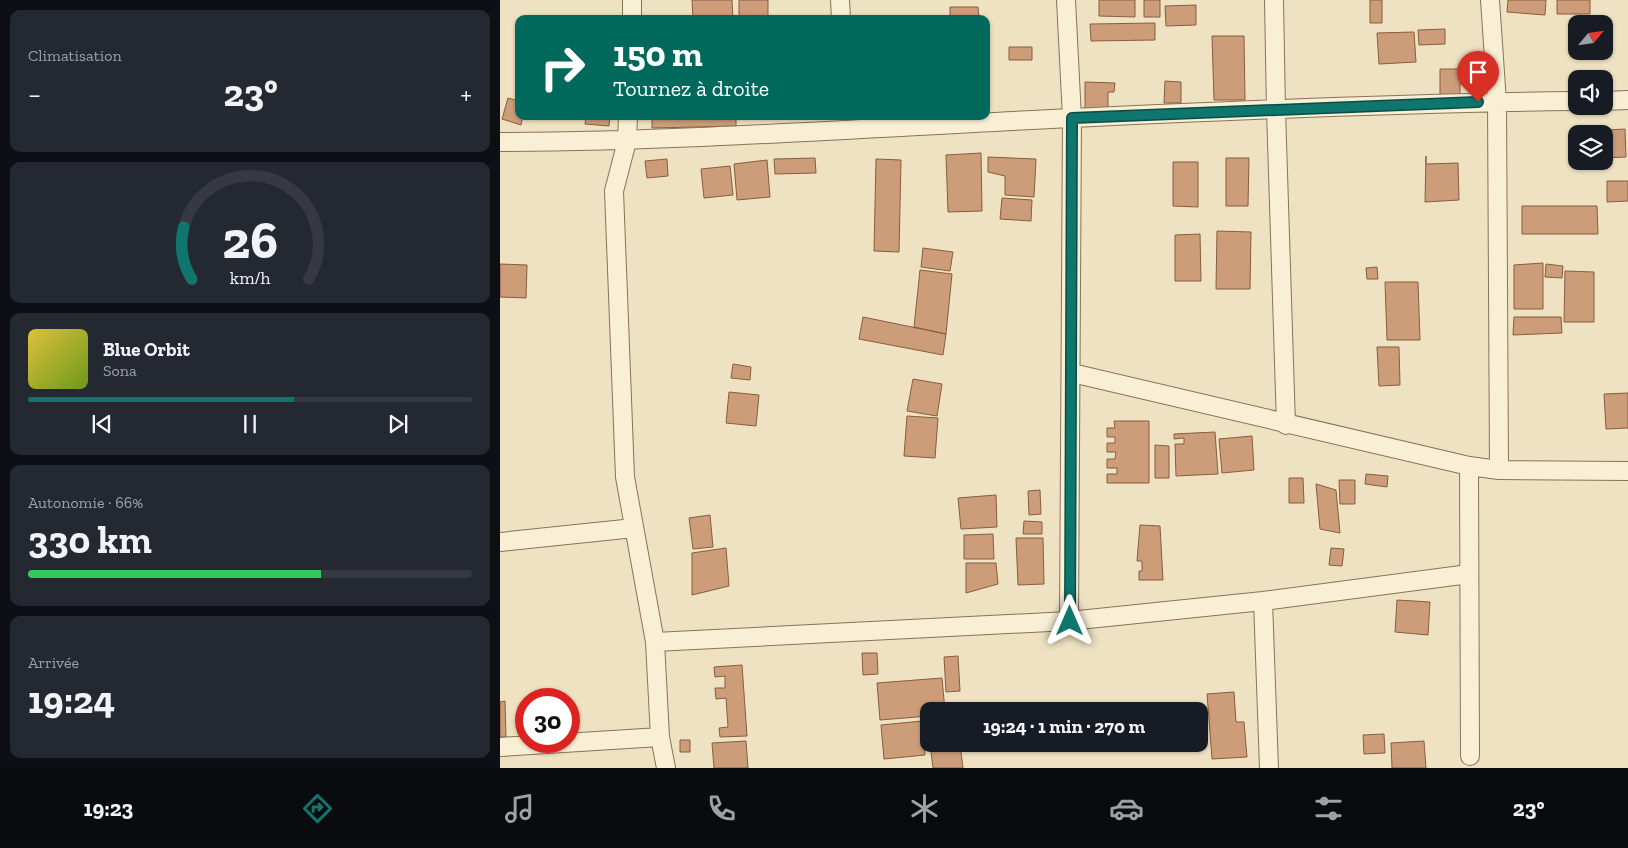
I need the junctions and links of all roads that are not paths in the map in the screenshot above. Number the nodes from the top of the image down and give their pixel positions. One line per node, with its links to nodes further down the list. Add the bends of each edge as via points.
1 (632, 0): 6 (street)
2 (840, 0): 7 (street)
3 (1066, 0): 13 (street)
4 (1274, 0): 12 (street)
5 (1490, 0): 11 (street)
6 (632, 15)
7 (841, 15)
8 (1613, 100): 9 (street)
9 (1628, 100)
10 (1568, 101): 11 (street)
11 (1497, 102): 12 (street); 21 (street)
12 (1276, 110): 13 (street); 19 (street)
13 (1072, 118): 15 (street); 18 (street)
14 (628, 120): 16 (street)
15 (842, 124): 16 (street)
16 (627, 141): 17 (street); 23 (street, via 614,191 624,477)
17 (500, 142)
18 (1072, 373): 19 (street); 27 (street)
19 (1286, 424): 20 (street)
20 (1469, 466): 21 (street); 25 (street)
21 (1499, 470): 22 (street)
22 (1628, 471)
23 (634, 528): 24 (street); 28 (street)
24 (500, 542)
25 (1469, 574): 26 (street); 31 (street)
26 (1263, 601): 27 (street); 33 (street)
27 (1070, 621): 28 (street)
28 (655, 642): 29 (street)
29 (660, 737): 30 (street); 32 (street)
30 (500, 747)
31 (1470, 756)
32 (666, 768)
33 (1269, 768)

